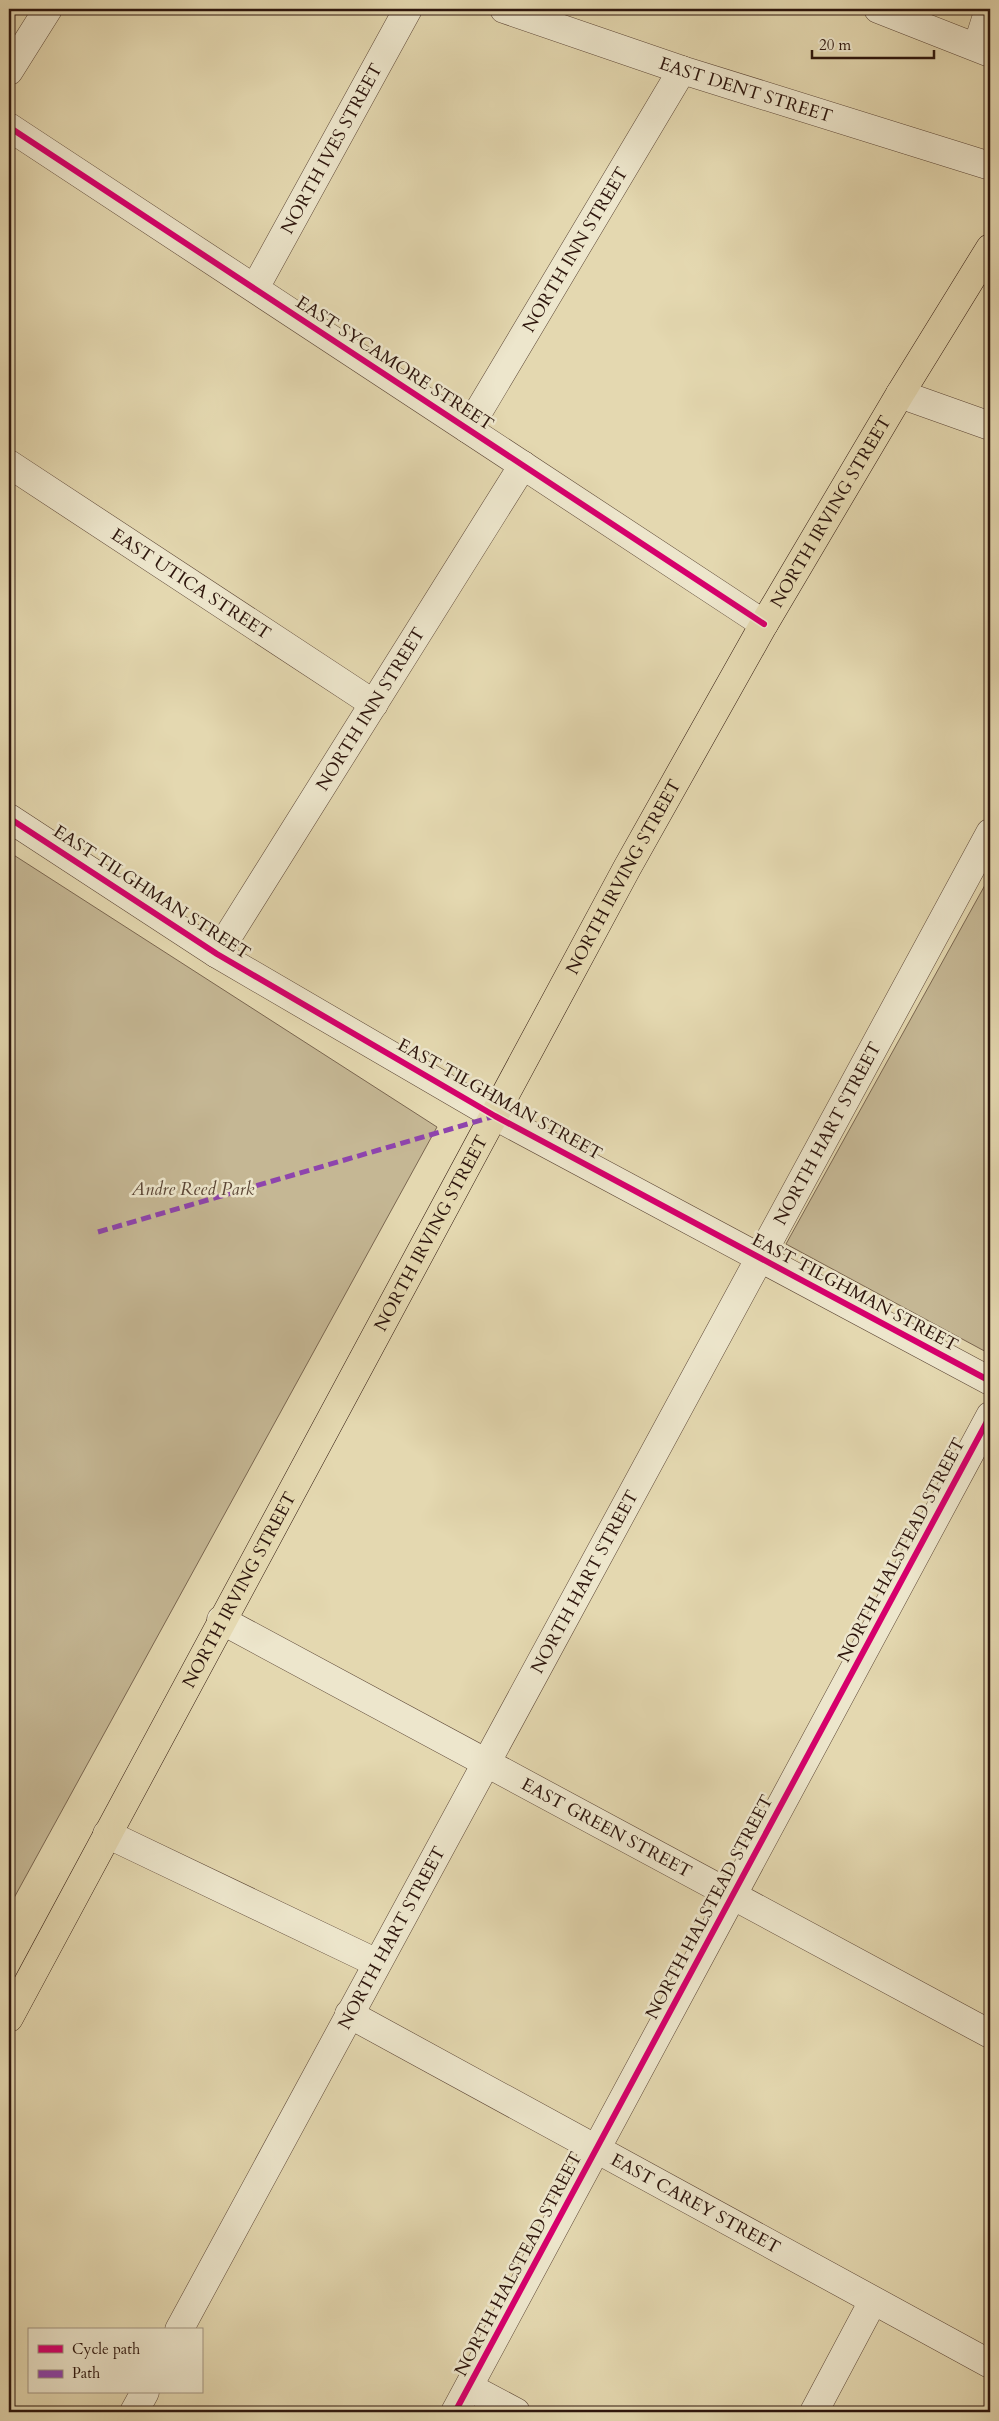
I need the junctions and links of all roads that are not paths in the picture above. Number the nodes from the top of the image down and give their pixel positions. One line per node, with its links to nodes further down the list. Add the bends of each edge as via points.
1 (48, 9): 8 (street)
2 (408, 9): 13 (street, NORTH IVES STREET)
3 (504, 9): 9 (street, EAST DENT STREET)
4 (989, 9): 7 (street)
5 (884, 10): 6 (street)
6 (935, 19): 7 (street)
7 (984, 50)
8 (9, 70)
9 (682, 70): 11 (street, EAST DENT STREET); 16 (street, NORTH INN STREET)
10 (9, 127): 13 (street, EAST SYCAMORE STREET)
11 (990, 166)
12 (990, 248): 14 (main road, NORTH IRVING STREET)
13 (255, 288): 16 (street, EAST SYCAMORE STREET)
14 (900, 394): 15 (street); 19 (main road, NORTH IRVING STREET)
15 (990, 426)
16 (468, 429): 18 (street, EAST SYCAMORE STREET)
17 (9, 464): 20 (street, EAST UTICA STREET)
18 (523, 465): 19 (street, EAST SYCAMORE STREET); 20 (street, NORTH INN STREET)
19 (764, 624): 24 (main road, NORTH IRVING STREET, via 627,868)
20 (374, 704): 23 (street, NORTH INN STREET)
21 (9, 818): 23 (street, EAST TILGHMAN STREET)
22 (990, 833): 25 (street, NORTH HART STREET)
23 (217, 954): 24 (street, EAST TILGHMAN STREET)
24 (495, 1116): 25 (street, EAST TILGHMAN STREET); 28 (main road, NORTH IRVING STREET)
25 (759, 1257): 26 (street, EAST TILGHMAN STREET); 29 (street, NORTH HART STREET)
26 (990, 1381)
27 (990, 1416): 31 (street, NORTH HALSTEAD STREET)
28 (222, 1620): 29 (street, EAST GREEN STREET); 30 (main road, NORTH IRVING STREET)
29 (486, 1762): 31 (street, EAST GREEN STREET); 32 (street, NORTH HART STREET)
30 (107, 1834): 32 (street); 34 (main road, NORTH IRVING STREET)
31 (733, 1895): 35 (street, EAST GREEN STREET); 36 (street, NORTH HALSTEAD STREET)
32 (377, 1963): 33 (street, NORTH HART STREET)
33 (349, 2014): 36 (street, EAST CAREY STREET); 38 (street, NORTH HART STREET)
34 (9, 2018)
35 (990, 2034)
36 (596, 2150): 37 (street, EAST CAREY STREET); 40 (street, NORTH HALSTEAD STREET)
37 (873, 2301): 39 (street, EAST CAREY STREET); 45 (street)
38 (180, 2328)
39 (990, 2364)
40 (469, 2387): 43 (street, NORTH HALSTEAD STREET); 44 (street)
41 (144, 2394): 42 (street)
42 (134, 2412)
43 (455, 2412)
44 (516, 2412)
45 (814, 2412)

